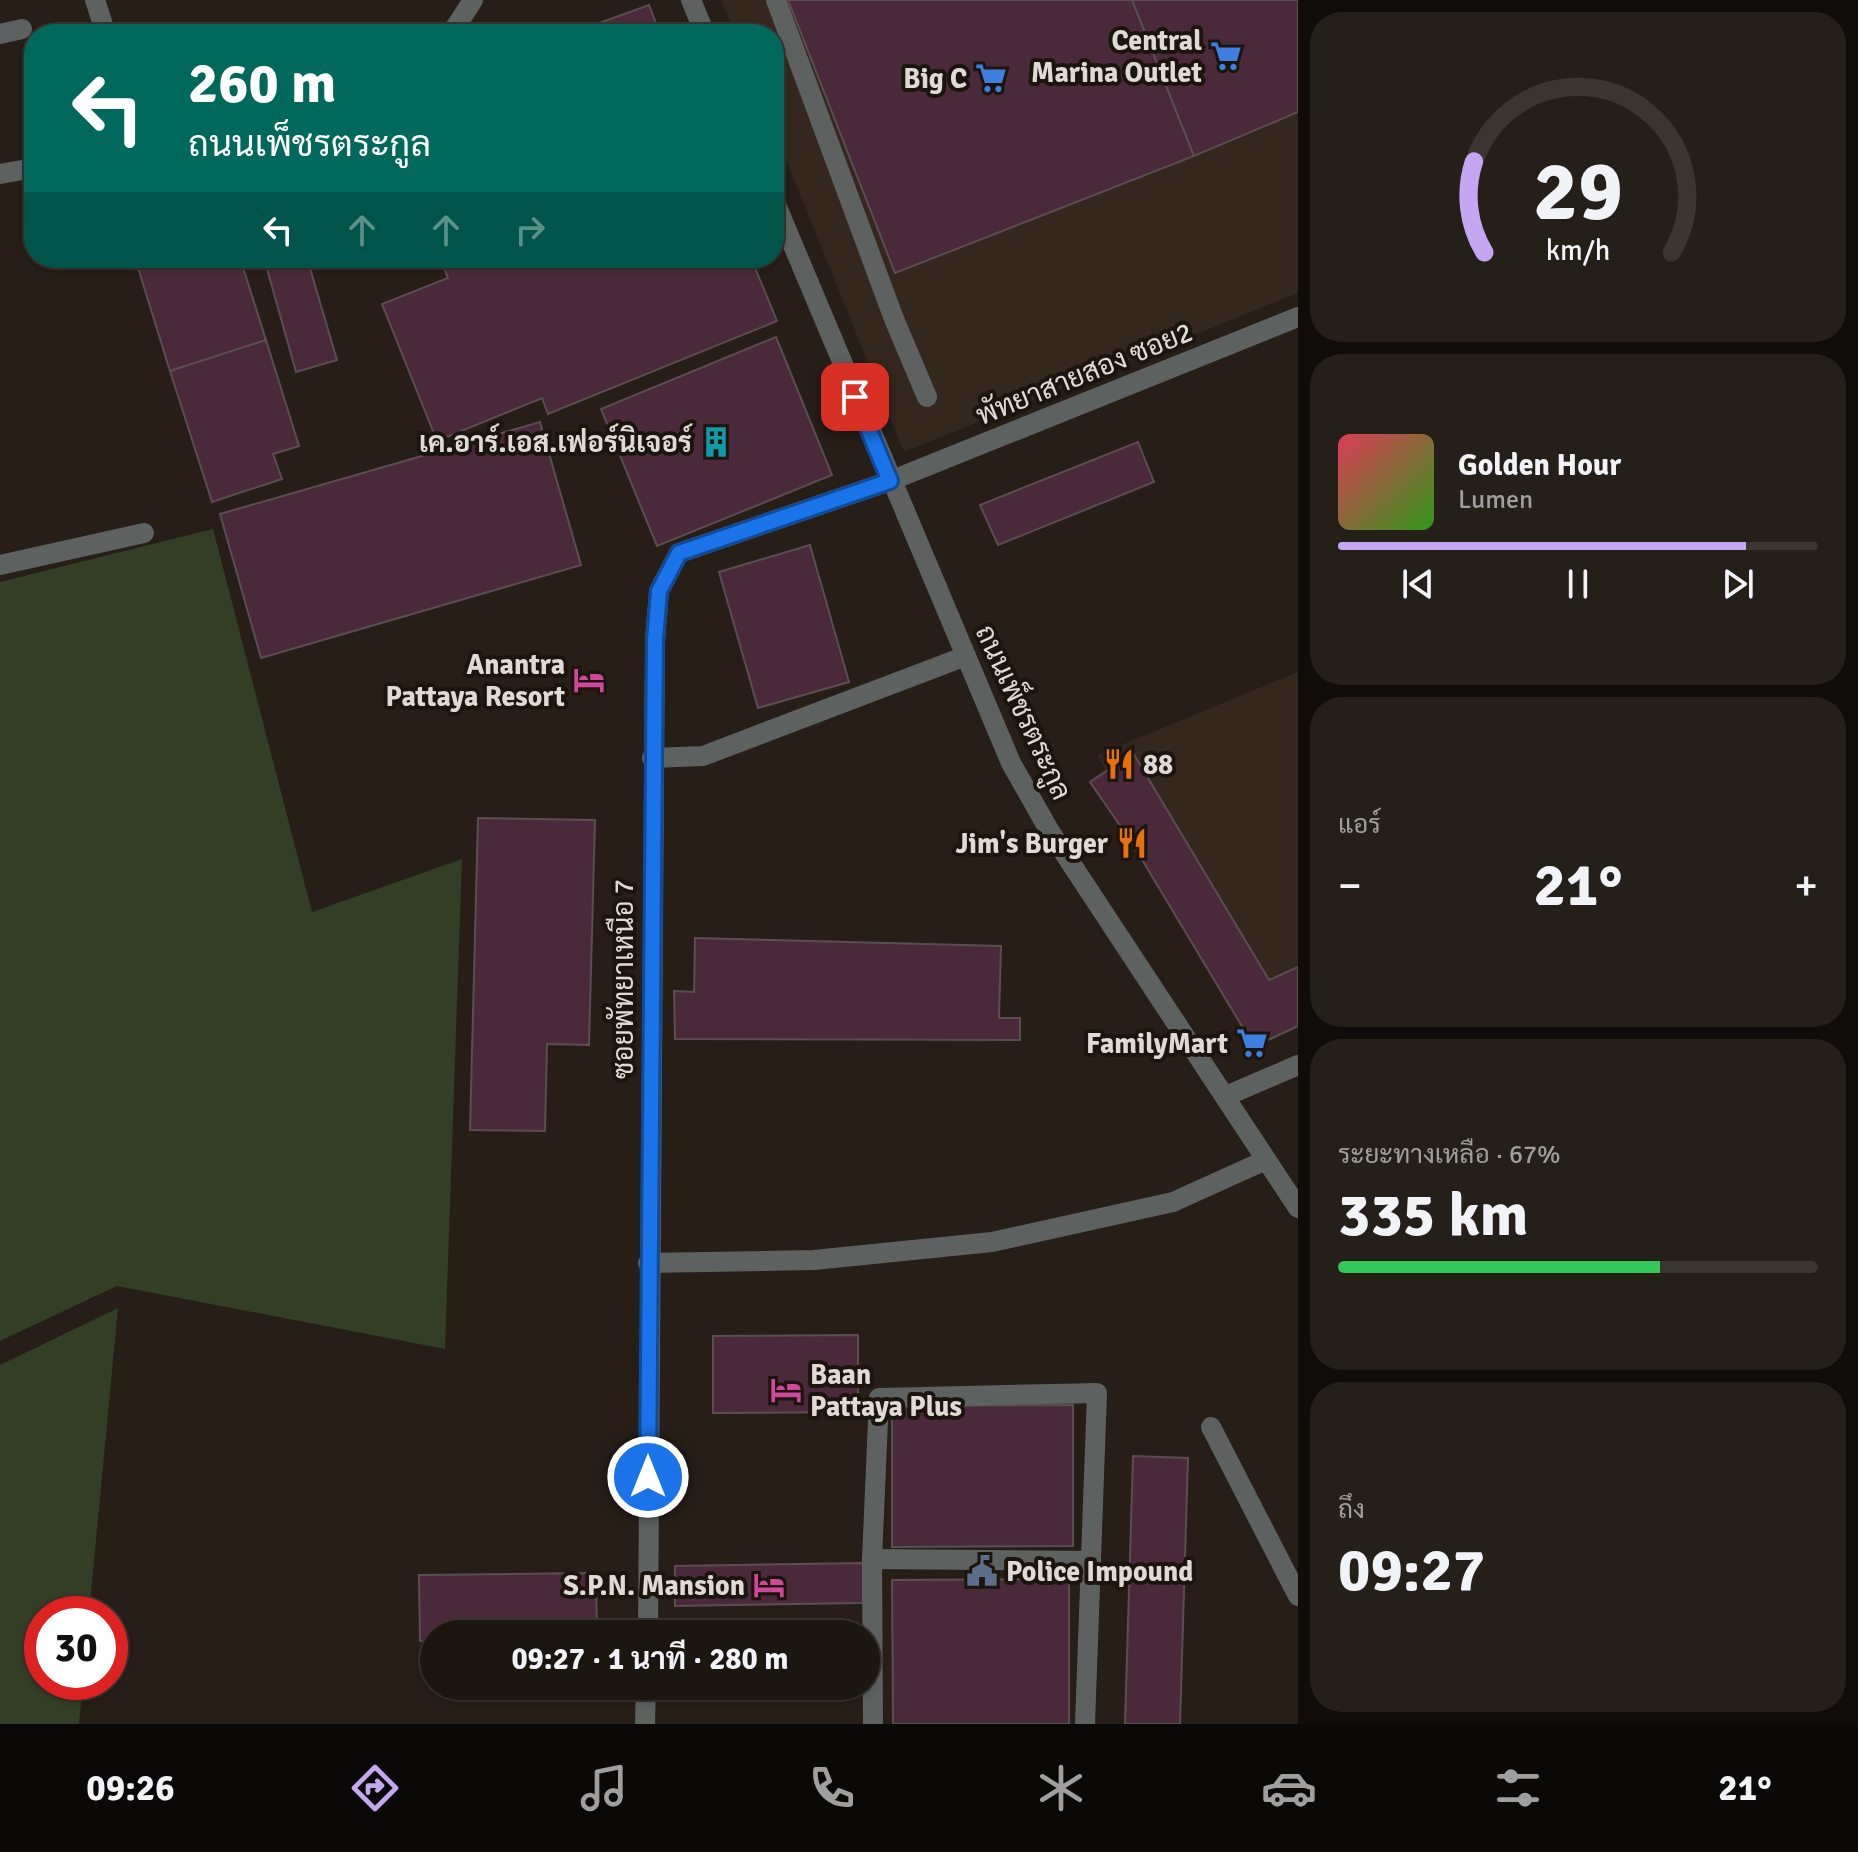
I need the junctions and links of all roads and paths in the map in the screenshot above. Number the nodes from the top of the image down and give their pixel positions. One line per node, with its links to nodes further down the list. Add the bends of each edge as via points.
1 (95, 0): 5 (street)
2 (473, 0): 6 (street)
3 (691, 0): 7 (street)
4 (776, 0): 14 (street)
5 (103, 24)
6 (457, 24)
7 (701, 24)
8 (22, 29): 9 (street)
9 (0, 34)
10 (24, 170): 11 (street)
11 (0, 174)
12 (784, 224): 15 (street, ถนนเพ็ชรตระกูล)
13 (1298, 317): 15 (street, พัทยาสายสอง ซอย2)
14 (927, 397)
15 (890, 481): 18 (street, ถนนเพ็ชรตระกูล); 19 (street, ซอยพัทยาเหนือ 7, via 679,553 659,591)
16 (144, 533): 17 (street)
17 (0, 565)
18 (966, 656): 19 (street, via 703,756); 21 (street, ถนนเพ็ชรตระกูล, via 1011,763 1049,830)
19 (652, 758): 24 (street, ซอยพัทยาเหนือ 7)
20 (1298, 1065): 21 (street)
21 (1226, 1096): 22 (street, ถนนเพ็ชรตระกูล)
22 (1266, 1160): 23 (street, ถนนเพ็ชรตระกูล); 24 (street, via 1173,1202 992,1242 814,1260)
23 (1298, 1208)
24 (648, 1263): 29 (street, ซอยพัทยาเหนือ 7)
25 (1211, 1427): 28 (street)
26 (872, 1559): 27 (street); 27 (street, via 879,1398 1097,1393); 32 (street)
27 (1091, 1561): 33 (street)
28 (1298, 1596)
29 (648, 1620)
30 (646, 1700): 31 (street)
31 (645, 1724)
32 (873, 1724)
33 (1085, 1724)

